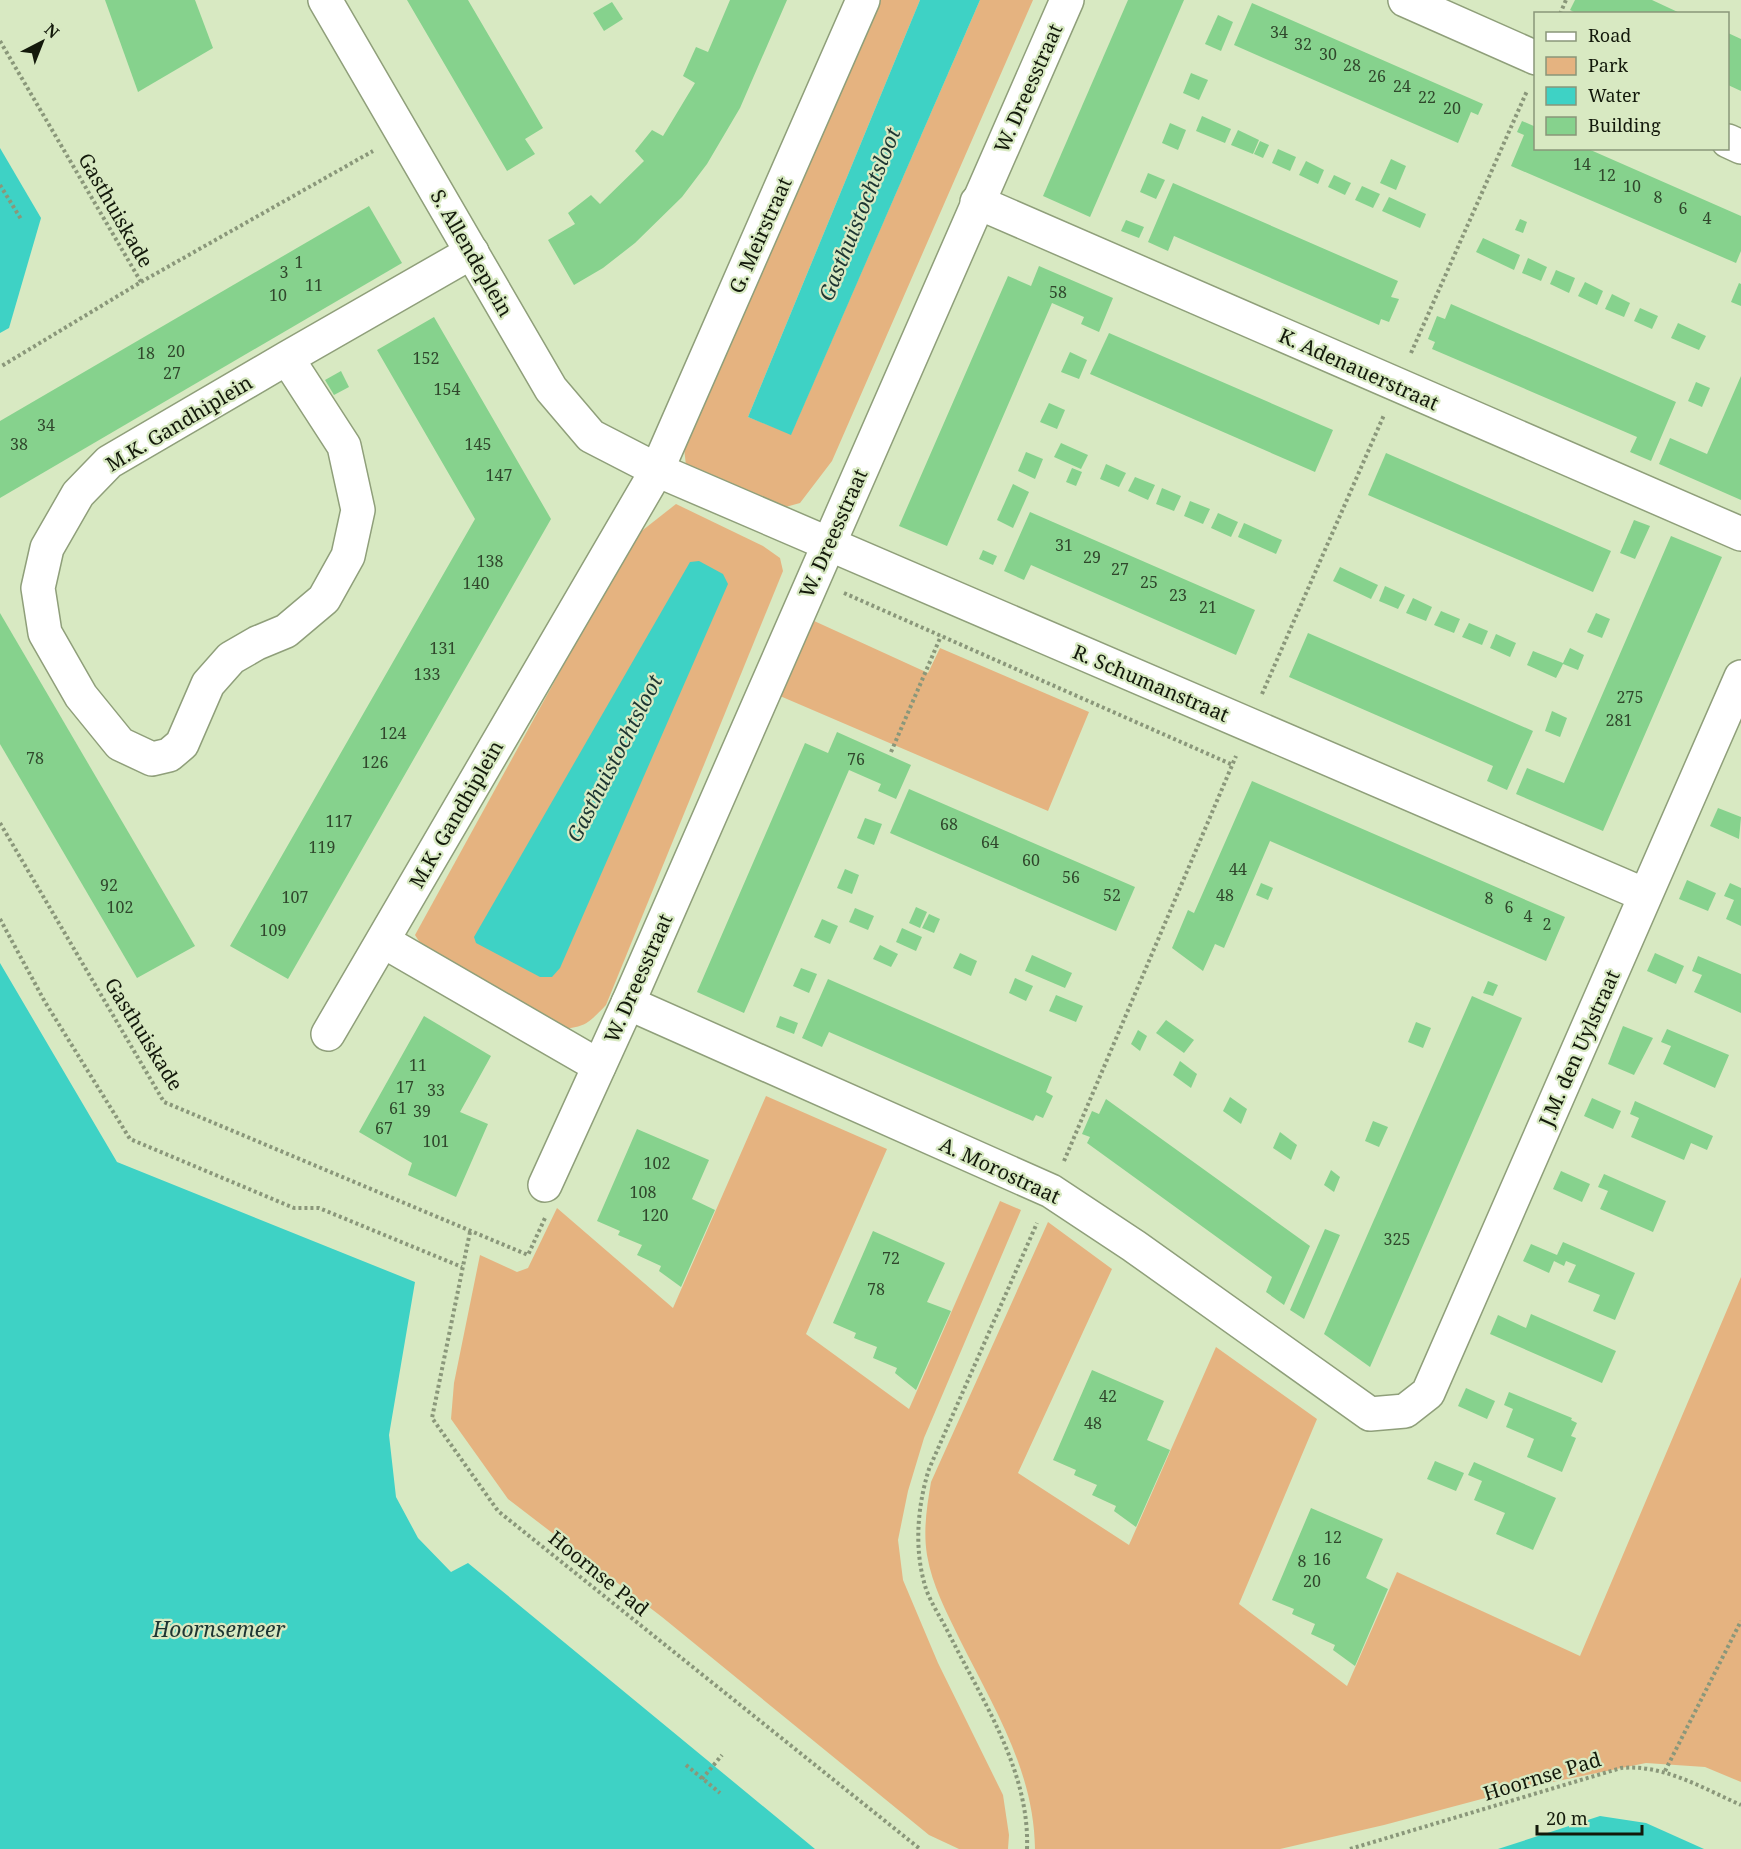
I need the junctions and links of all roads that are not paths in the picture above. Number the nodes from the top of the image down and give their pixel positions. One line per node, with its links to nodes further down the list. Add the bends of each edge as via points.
1 (325, 0): 7 (street, S. Allendeplein)
2 (863, 0): 9 (street, G. Meirstraat)
3 (1066, 0): 6 (street, W. Dreesstraat)
4 (1405, 0): 5 (street)
5 (1533, 70)
6 (977, 202): 10 (street, K. Adenauerstraat); 11 (street, W. Dreesstraat)
7 (472, 252): 8 (street, M.K. Gandhiplein); 9 (street, S. Allendeplein, via 551,389 591,436)
8 (287, 358): 8 (street, M.K. Gandhiplein, via 109,462 78,494 47,548 38,588 45,633 81,696 120,744 152,759 169,755 182,744 208,684 231,658 286,631 324,599 348,556 358,510 344,446)
9 (657, 470): 11 (street, R. Schumanstraat); 14 (street, M.K. Gandhiplein)
10 (1741, 534)
11 (829, 543): 13 (street, R. Schumanstraat); 15 (street, W. Dreesstraat)
12 (1741, 677): 13 (street, J.M. den Uylstraat)
13 (1646, 896): 19 (street, J.M. den Uylstraat, via 1428,1393)
14 (383, 941): 16 (street, M.K. Gandhiplein); 17 (street, W. Dreesstraat)
15 (628, 1003): 17 (street, W. Dreesstraat); 19 (street, A. Morostraat, via 1051,1191 1370,1414)
16 (328, 1034)
17 (599, 1066): 18 (street, W. Dreesstraat)
18 (545, 1185)
19 (1405, 1411)

